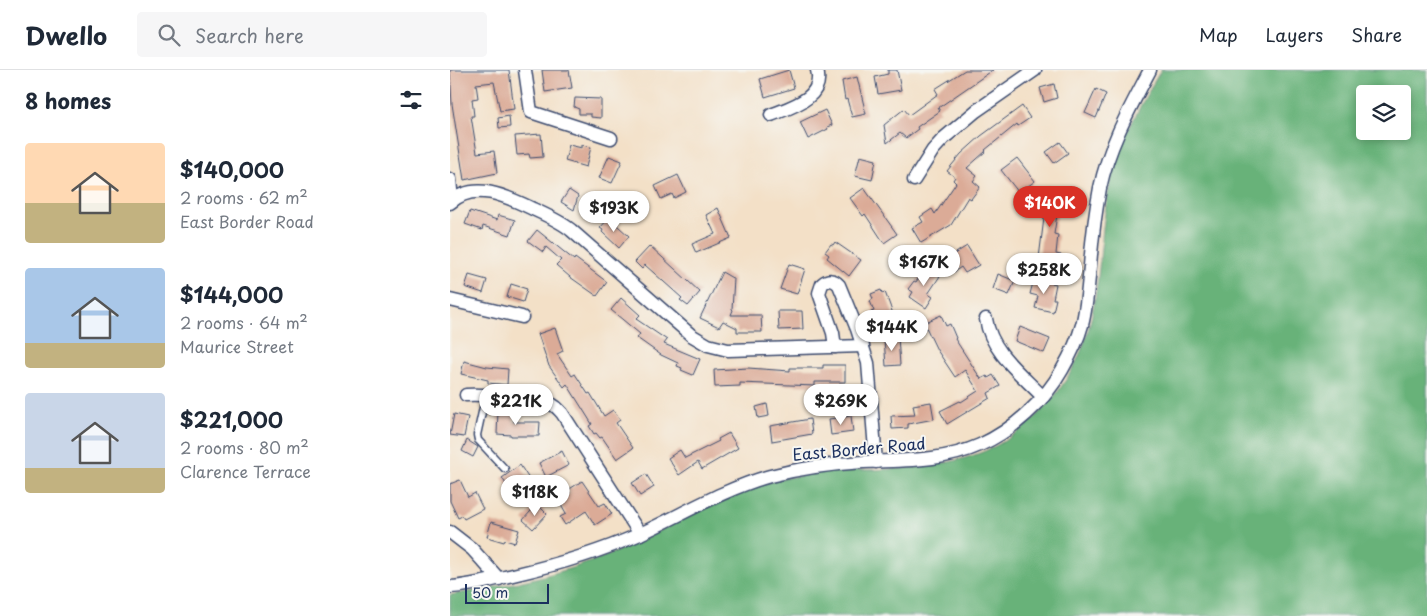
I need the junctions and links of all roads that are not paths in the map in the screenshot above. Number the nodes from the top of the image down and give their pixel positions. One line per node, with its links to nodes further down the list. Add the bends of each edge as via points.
1 (525, 70): 6 (street, via 531,112)
2 (817, 70): 5 (street, via 818,82 812,94 801,103)
3 (1034, 70): 8 (street, via 944,138)
4 (1150, 70): 17 (street, East Border Road, via 1122,124 1104,170 1092,235 1082,328 1062,371)
5 (771, 115)
6 (611, 138)
7 (450, 179): 9 (street)
8 (914, 180)
9 (450, 202): 14 (street, via 461,194 494,193 507,196 557,221 691,335 708,345 735,350)
10 (450, 300): 11 (street)
11 (522, 317)
12 (986, 319): 17 (street, via 999,350)
13 (863, 346): 14 (street); 14 (street, via 839,285 830,280 822,284 819,292 834,333); 18 (street, via 870,370)
14 (835, 347)
15 (486, 394): 16 (street); 19 (lane, via 478,440); 21 (street, via 550,404 562,413)
16 (466, 395)
17 (1043, 397): 18 (street, East Border Road, via 1016,423 970,449 928,460)
18 (876, 462): 21 (street, East Border Road, via 806,468 763,478 717,495)
19 (505, 469)
20 (450, 532): 22 (street, via 472,549)
21 (640, 534): 22 (street, East Border Road, via 580,557)
22 (499, 579): 23 (street, East Border Road)
23 (450, 587)

